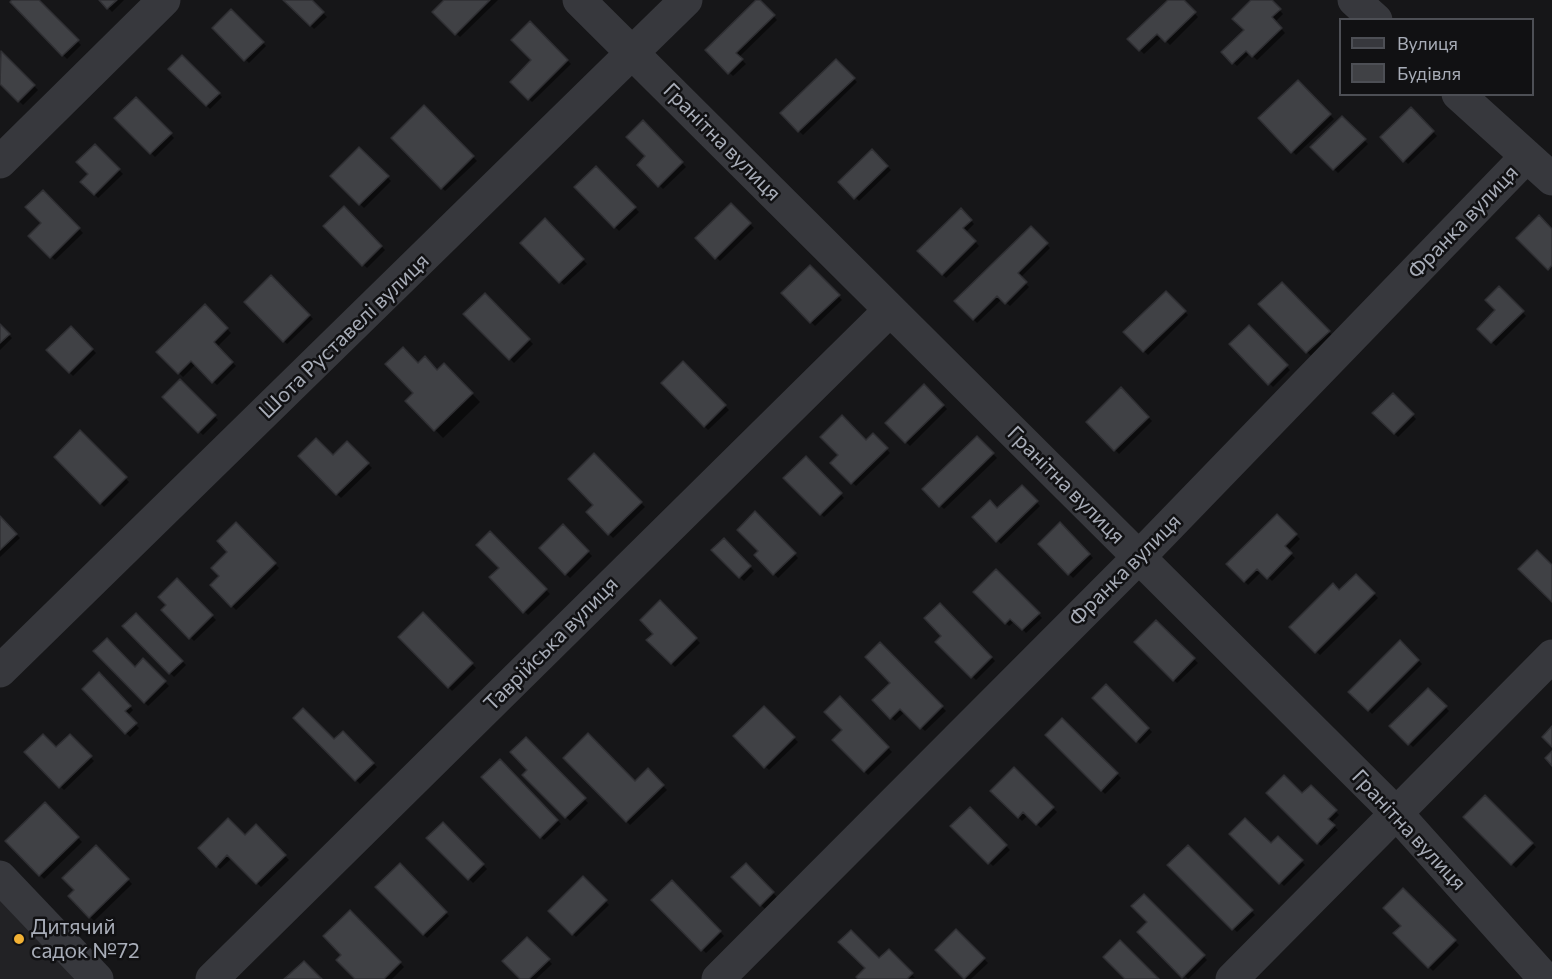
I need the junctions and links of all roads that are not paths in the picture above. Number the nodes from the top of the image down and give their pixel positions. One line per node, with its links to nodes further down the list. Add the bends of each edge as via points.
1 (164, 0): 9 (street)
2 (579, 0): 6 (street, Гранітна вулиця)
3 (686, 0): 6 (street, Шота Руставелі вулиця)
4 (1354, 0): 5 (street)
5 (1374, 18)
6 (633, 54): 11 (street, Гранітна вулиця); 14 (street, Шота Руставелі вулиця)
7 (1460, 96): 8 (street)
8 (1526, 157): 10 (street); 12 (street, Франка вулиця)
9 (0, 162)
10 (1552, 179)
11 (890, 310): 12 (street, Гранітна вулиця); 18 (street, Таврійська вулиця)
12 (1139, 557): 15 (street, Гранітна вулиця); 19 (street, Франка вулиця)
13 (1552, 656): 15 (street)
14 (0, 671)
15 (1398, 815): 20 (street); 21 (street, Гранітна вулиця)
16 (0, 877): 17 (street)
17 (97, 979)
18 (212, 979)
19 (718, 979)
20 (1232, 979)
21 (1545, 979)

